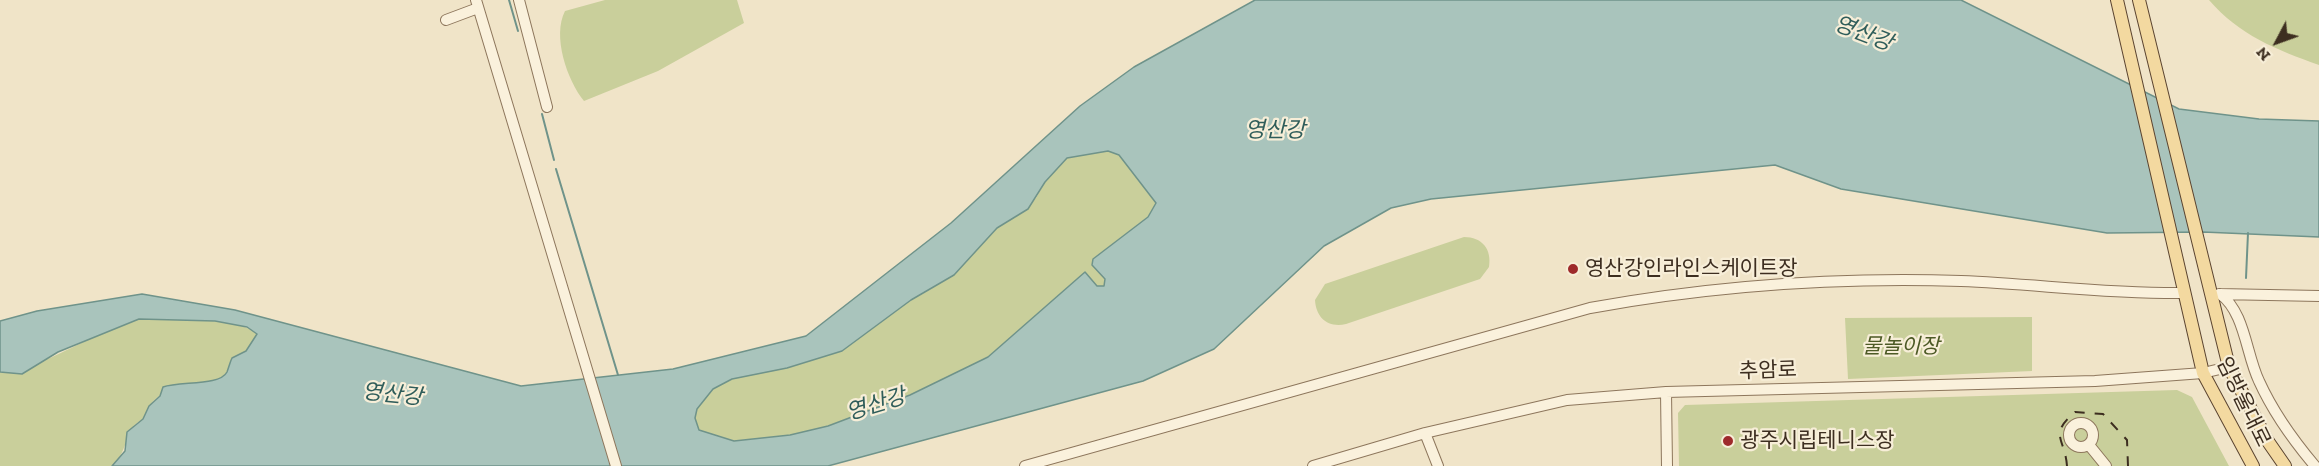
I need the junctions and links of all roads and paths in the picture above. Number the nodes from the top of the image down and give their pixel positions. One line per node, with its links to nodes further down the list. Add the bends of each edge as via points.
1 (519, 0): 6 (street)
2 (2117, 0): 7 (main road, 임방울대로)
3 (2139, 0): 8 (main road, 임방울대로)
4 (477, 4): 5 (street); 17 (street)
5 (446, 20)
6 (547, 107)
7 (2183, 289): 11 (main road, 임방울대로); 18 (street, via 2130,294 1950,281 1789,282 1654,296 1590,308)
8 (2215, 293): 9 (street); 10 (main road, 임방울대로); 25 (street, via 2233,305 2254,370 2273,409)
9 (2319, 296)
10 (2232, 372): 11 (street, 추암로, via 2220,369); 14 (main road, 임방울대로)
11 (2203, 373): 12 (street, 추암로, via 2095,381); 16 (main road, 임방울대로)
12 (1666, 392): 13 (street, 추암로, via 1567,400); 21 (street)
13 (1425, 433): 19 (street, 추암로); 20 (street)
14 (2267, 440): 16 (main road, via 2261,434 2249,436 2244,442); 24 (main road, 임방울대로)
15 (2089, 446): 22 (street)
16 (2246, 453): 23 (main road, 임방울대로)
17 (616, 466)
18 (1025, 466)
19 (1313, 466)
20 (1438, 466)
21 (1667, 466)
22 (2106, 466)
23 (2253, 466)
24 (2285, 466)
25 (2315, 466)

